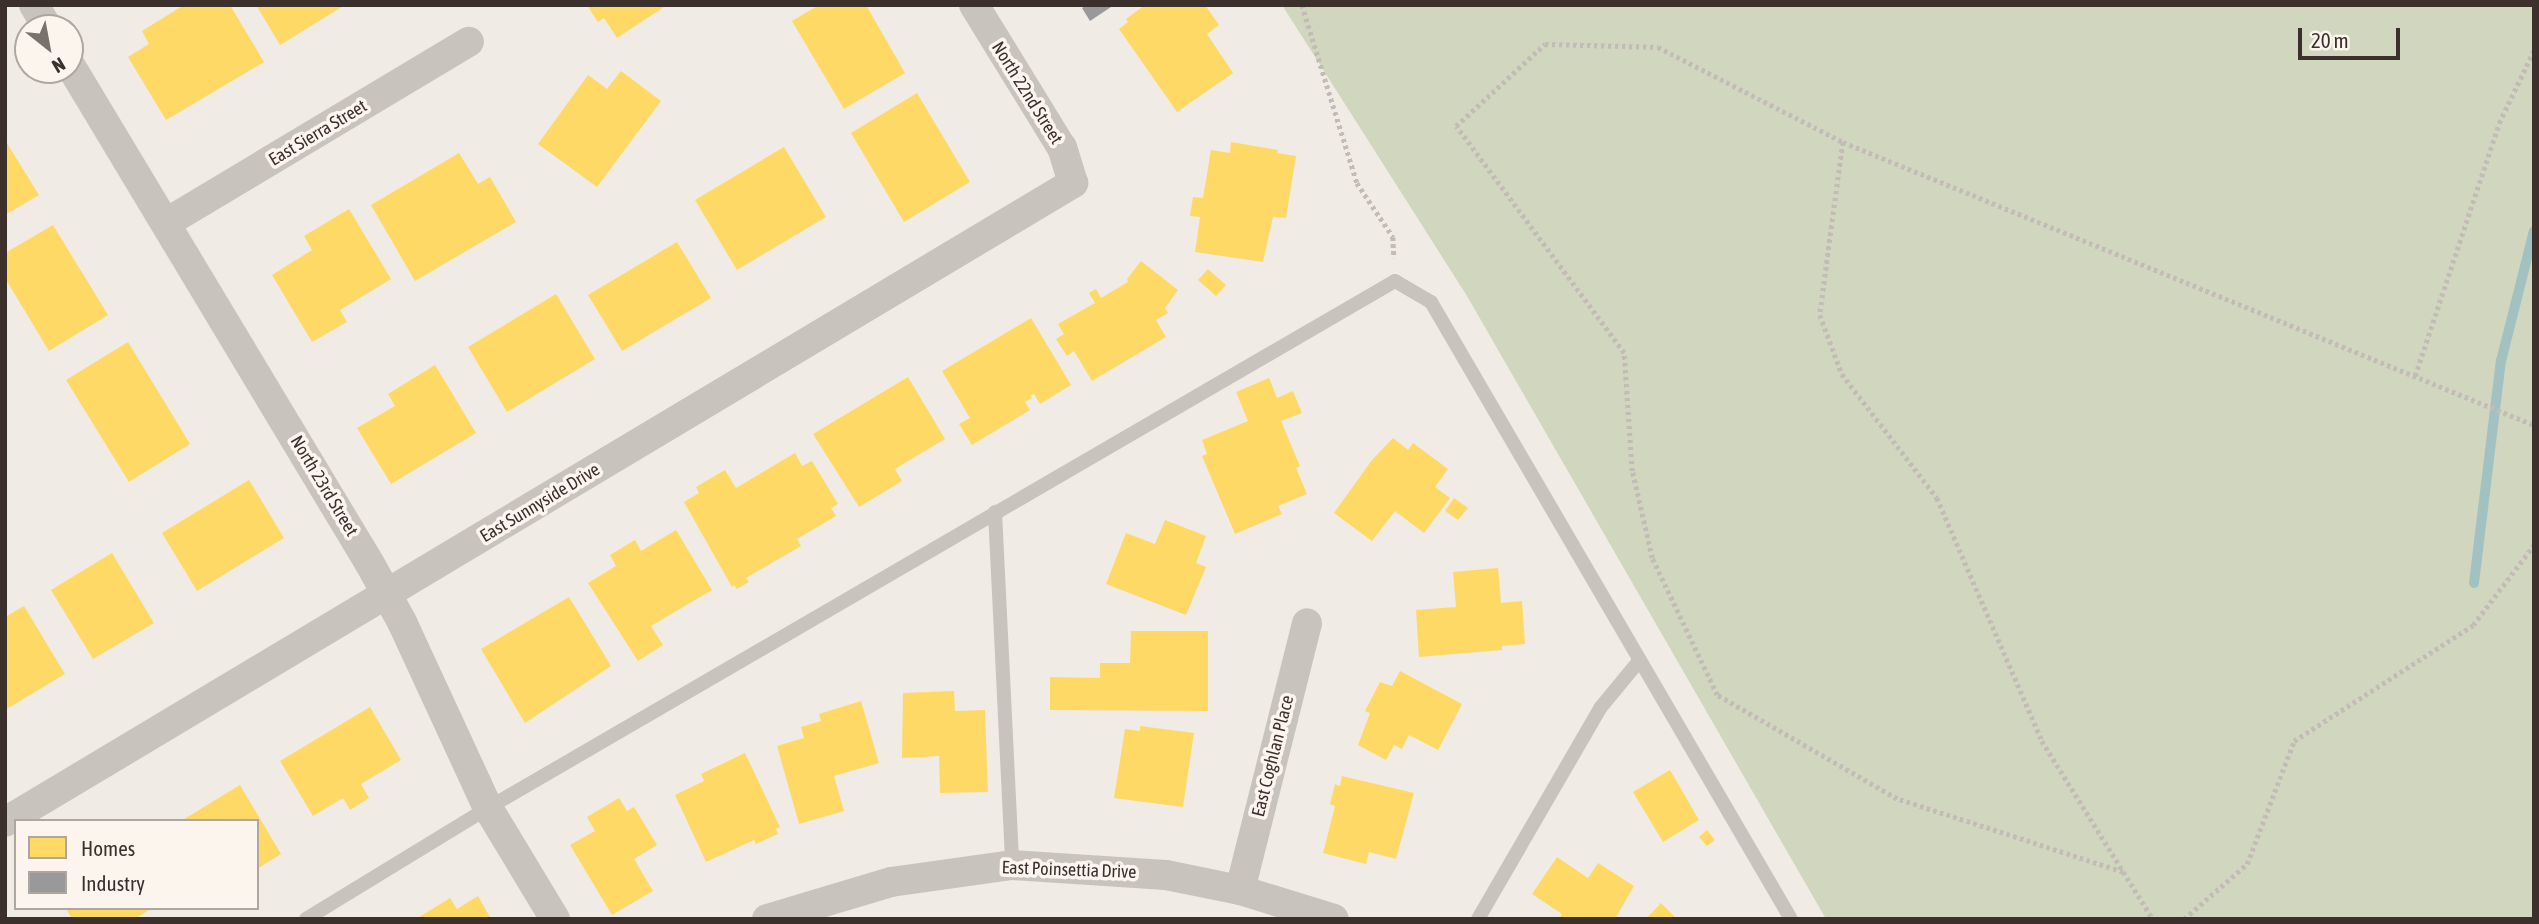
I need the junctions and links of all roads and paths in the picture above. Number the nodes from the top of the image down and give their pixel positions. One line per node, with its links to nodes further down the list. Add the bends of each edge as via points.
1 (974, 5): 7 (street, North 22nd Street, via 1062,148)
2 (1302, 5): 9 (path, via 1357,183 1393,237)
3 (469, 42): 8 (street, East Sierra Street)
4 (2534, 50): 10 (path, via 2499,123)
5 (82, 84): 8 (street, North 23rd Street)
6 (1843, 142): 10 (path); 20 (path, via 1819,315 1842,374 1937,498 2042,741); 20 (path, via 1658,47 1545,44 1456,126 1624,352 1632,471 1652,558 1717,695 1897,799)
7 (1073, 183): 14 (street, East Sunnyside Drive)
8 (166, 223): 14 (street, North 23rd Street)
9 (1395, 281): 12 (lane); 16 (lane, via 1432,302)
10 (2415, 376): 11 (path)
11 (2534, 425)
12 (995, 512): 17 (lane); 19 (lane)
13 (2534, 545): 29 (path, via 2473,625 2294,741 2247,864)
14 (387, 594): 17 (street, North 23rd Street); 18 (street, East Sunnyside Drive)
15 (1307, 623): 21 (street, East Coghlan Place)
16 (1639, 661): 26 (lane, via 1601,707); 27 (lane)
17 (488, 808): 23 (lane); 24 (street, North 23rd Street)
18 (5, 822)
19 (1012, 864): 21 (street, East Poinsettia Drive, via 1166,875); 25 (street, East Poinsettia Drive, via 891,882)
20 (2123, 872): 28 (path)
21 (1240, 890): 22 (street, East Poinsettia Drive)
22 (1332, 918)
23 (306, 919)
24 (555, 919)
25 (767, 919)
26 (1478, 919)
27 (1791, 919)
28 (2153, 919)
29 (2184, 919)

